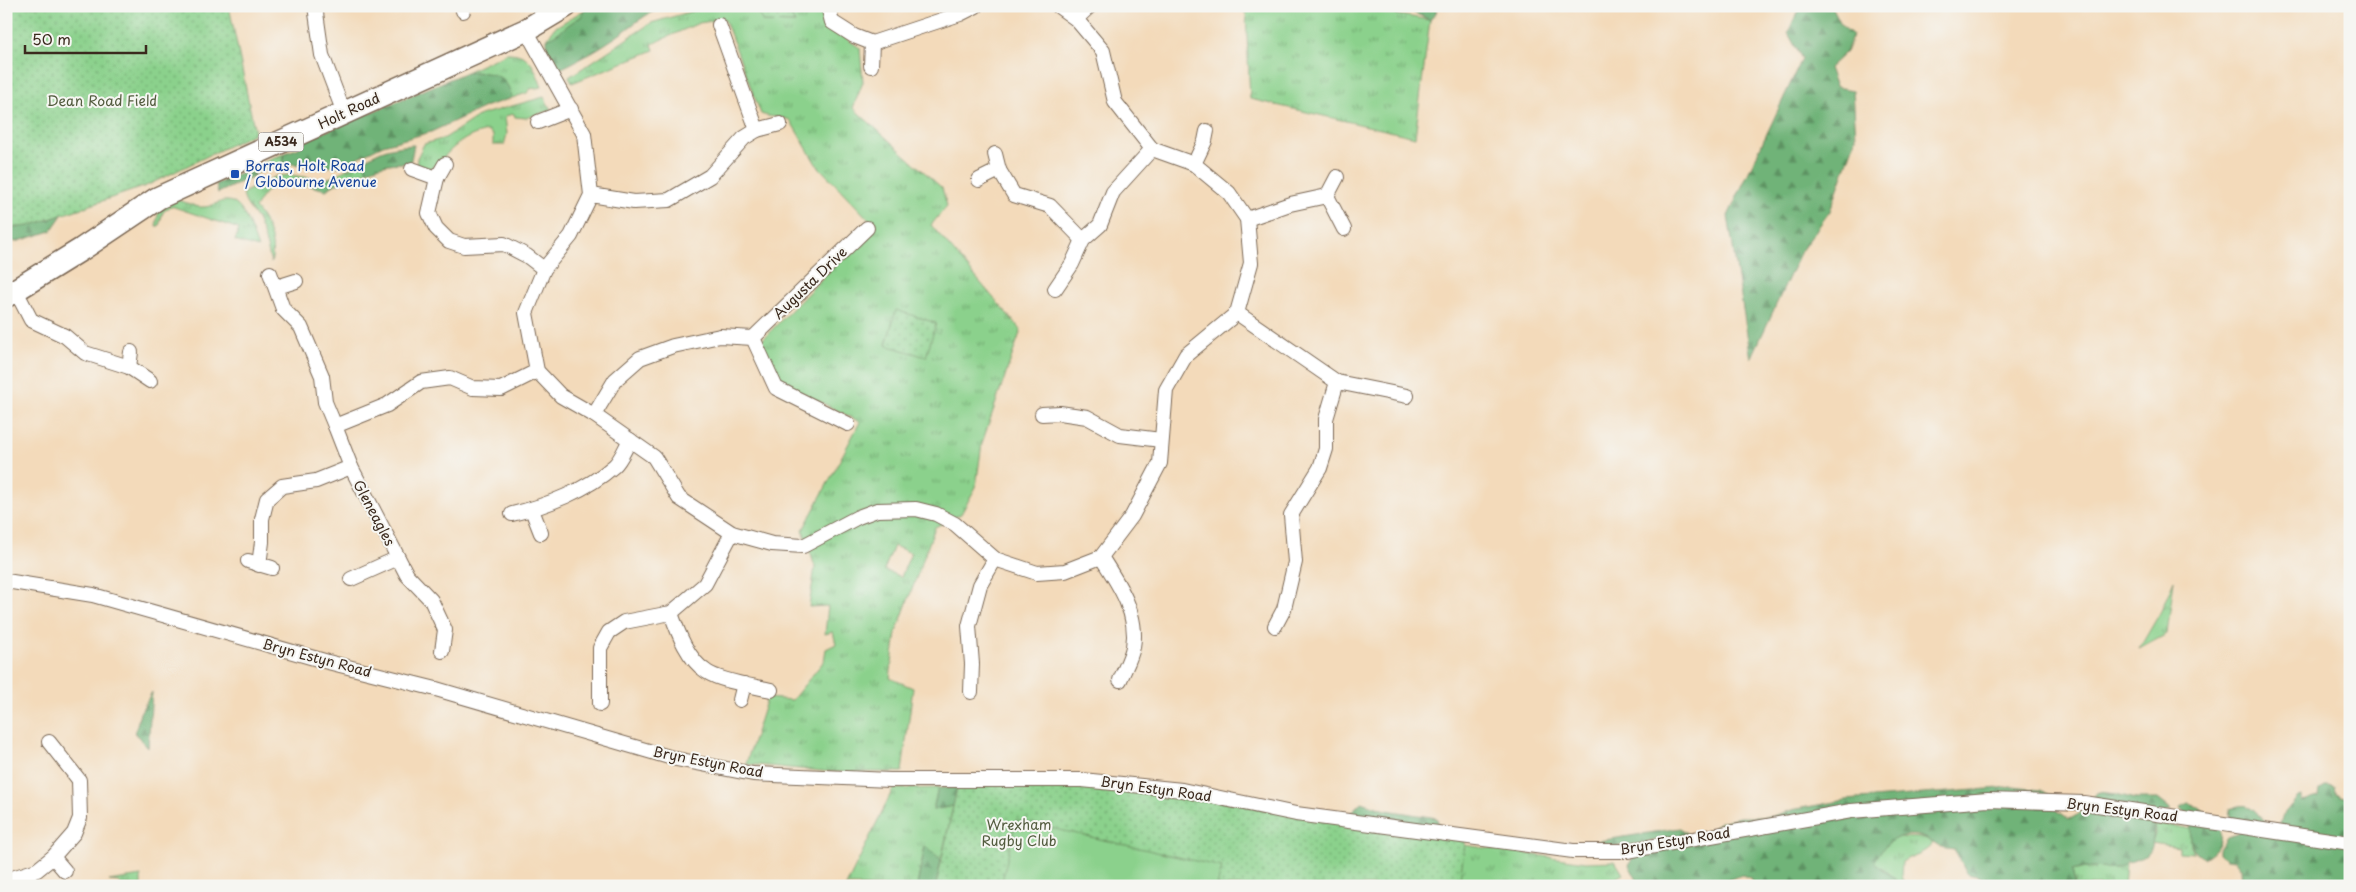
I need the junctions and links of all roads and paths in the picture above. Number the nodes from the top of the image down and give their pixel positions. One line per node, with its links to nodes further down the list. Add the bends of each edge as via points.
1 (315, 6): 13 (street, via 322,55)
2 (566, 6): 9 (main road, Holt Road / A534)
3 (828, 6): 10 (street, via 832,22)
4 (976, 6): 10 (street)
5 (1058, 6): 7 (street)
6 (1090, 6): 7 (street)
7 (1076, 19): 18 (street, via 1102,51 1115,102)
8 (720, 25): 16 (street)
9 (526, 30): 12 (street); 13 (main road, Holt Road / A534)
10 (872, 43): 11 (street)
11 (871, 66)
12 (571, 109): 14 (street); 27 (street, via 584,134)
13 (344, 113): 38 (main road, Holt Road / A534, via 158,198)
14 (538, 122)
15 (780, 124): 16 (street)
16 (757, 130): 27 (street, via 744,138 710,176 669,200 634,202)
17 (1207, 131): 21 (street)
18 (1152, 149): 21 (street); 32 (street, via 1114,192 1100,225)
19 (994, 154): 23 (street)
20 (445, 164): 25 (street)
21 (1194, 164): 29 (street, via 1229,194)
22 (412, 169): 25 (street)
23 (1000, 170): 26 (street); 32 (street, via 1014,195 1050,206)
24 (1337, 177): 28 (street)
25 (437, 178): 33 (street, via 429,213 436,228 449,241 464,246 504,244)
26 (979, 180)
27 (590, 195): 33 (street, via 571,236)
28 (1328, 196): 29 (street, via 1290,204); 31 (street)
29 (1247, 219): 39 (street, via 1251,263)
30 (867, 228): 40 (street, Augusta Drive)
31 (1344, 229)
32 (1083, 240): 37 (street)
33 (544, 269): 43 (street, via 526,313)
34 (270, 273): 36 (street, Gleneagles)
35 (296, 282): 36 (street)
36 (277, 288): 50 (street, Gleneagles, via 283,309 301,326 322,376 326,402)
37 (1055, 289)
38 (11, 294): 42 (street, via 31,320 66,336 85,353)
39 (1237, 314): 45 (street); 52 (street, via 1186,354 1166,390)
40 (753, 338): 48 (street, via 720,336 673,346 640,358 615,380); 49 (street, via 776,388)
41 (131, 352): 42 (street)
42 (129, 368): 44 (street)
43 (537, 371): 48 (street, via 561,396); 50 (street, via 501,389 474,388 450,378 422,382 387,405)
44 (150, 381)
45 (1337, 382): 46 (street); 65 (street, via 1326,419 1326,449 1320,468 1290,515 1295,562 1284,609)
46 (1408, 396)
47 (1042, 414): 52 (street, via 1087,417 1120,435)
48 (594, 415): 51 (street)
49 (848, 424)
50 (335, 426): 53 (street, Gleneagles)
51 (630, 440): 54 (street, via 615,466 580,489); 57 (street, via 654,457 678,498)
52 (1160, 440): 58 (street, via 1160,462 1132,516)
53 (351, 467): 59 (street, Gleneagles); 61 (street, via 316,481 282,486 267,499 262,519)
54 (532, 510): 55 (street); 56 (street)
55 (512, 514)
56 (541, 533)
57 (732, 533): 60 (street, via 772,544 803,546 858,516 877,510 916,509 936,514 955,524); 64 (street, via 705,584)
58 (1101, 557): 60 (street, via 1066,570 1037,573); 67 (street, via 1123,592 1132,620 1133,648)
59 (398, 558): 62 (street, Gleneagles); 66 (street, Gleneagles, via 407,575 431,600 450,630)
60 (996, 558): 70 (street, via 980,585 969,626)
61 (260, 565)
62 (351, 579)
63 (6, 581): 74 (street, Bryn Estyn Road, via 93,595 676,759 753,774 890,780 1082,780 1182,790 1296,814 1573,851 1627,851 1851,812 1988,800 2084,803)
64 (670, 613): 68 (street, via 695,662 708,673); 72 (street, via 624,622 609,632 600,648 607,680)
65 (1275, 626)
66 (442, 651)
67 (1120, 680)
68 (744, 684): 69 (street); 71 (street)
69 (771, 690)
70 (971, 692)
71 (740, 700)
72 (600, 704)
73 (49, 742): 75 (street, via 79,780 80,818 74,833)
74 (2350, 844)
75 (53, 856): 76 (street); 77 (street, via 37,870)
76 (65, 871)
77 (6, 880)

